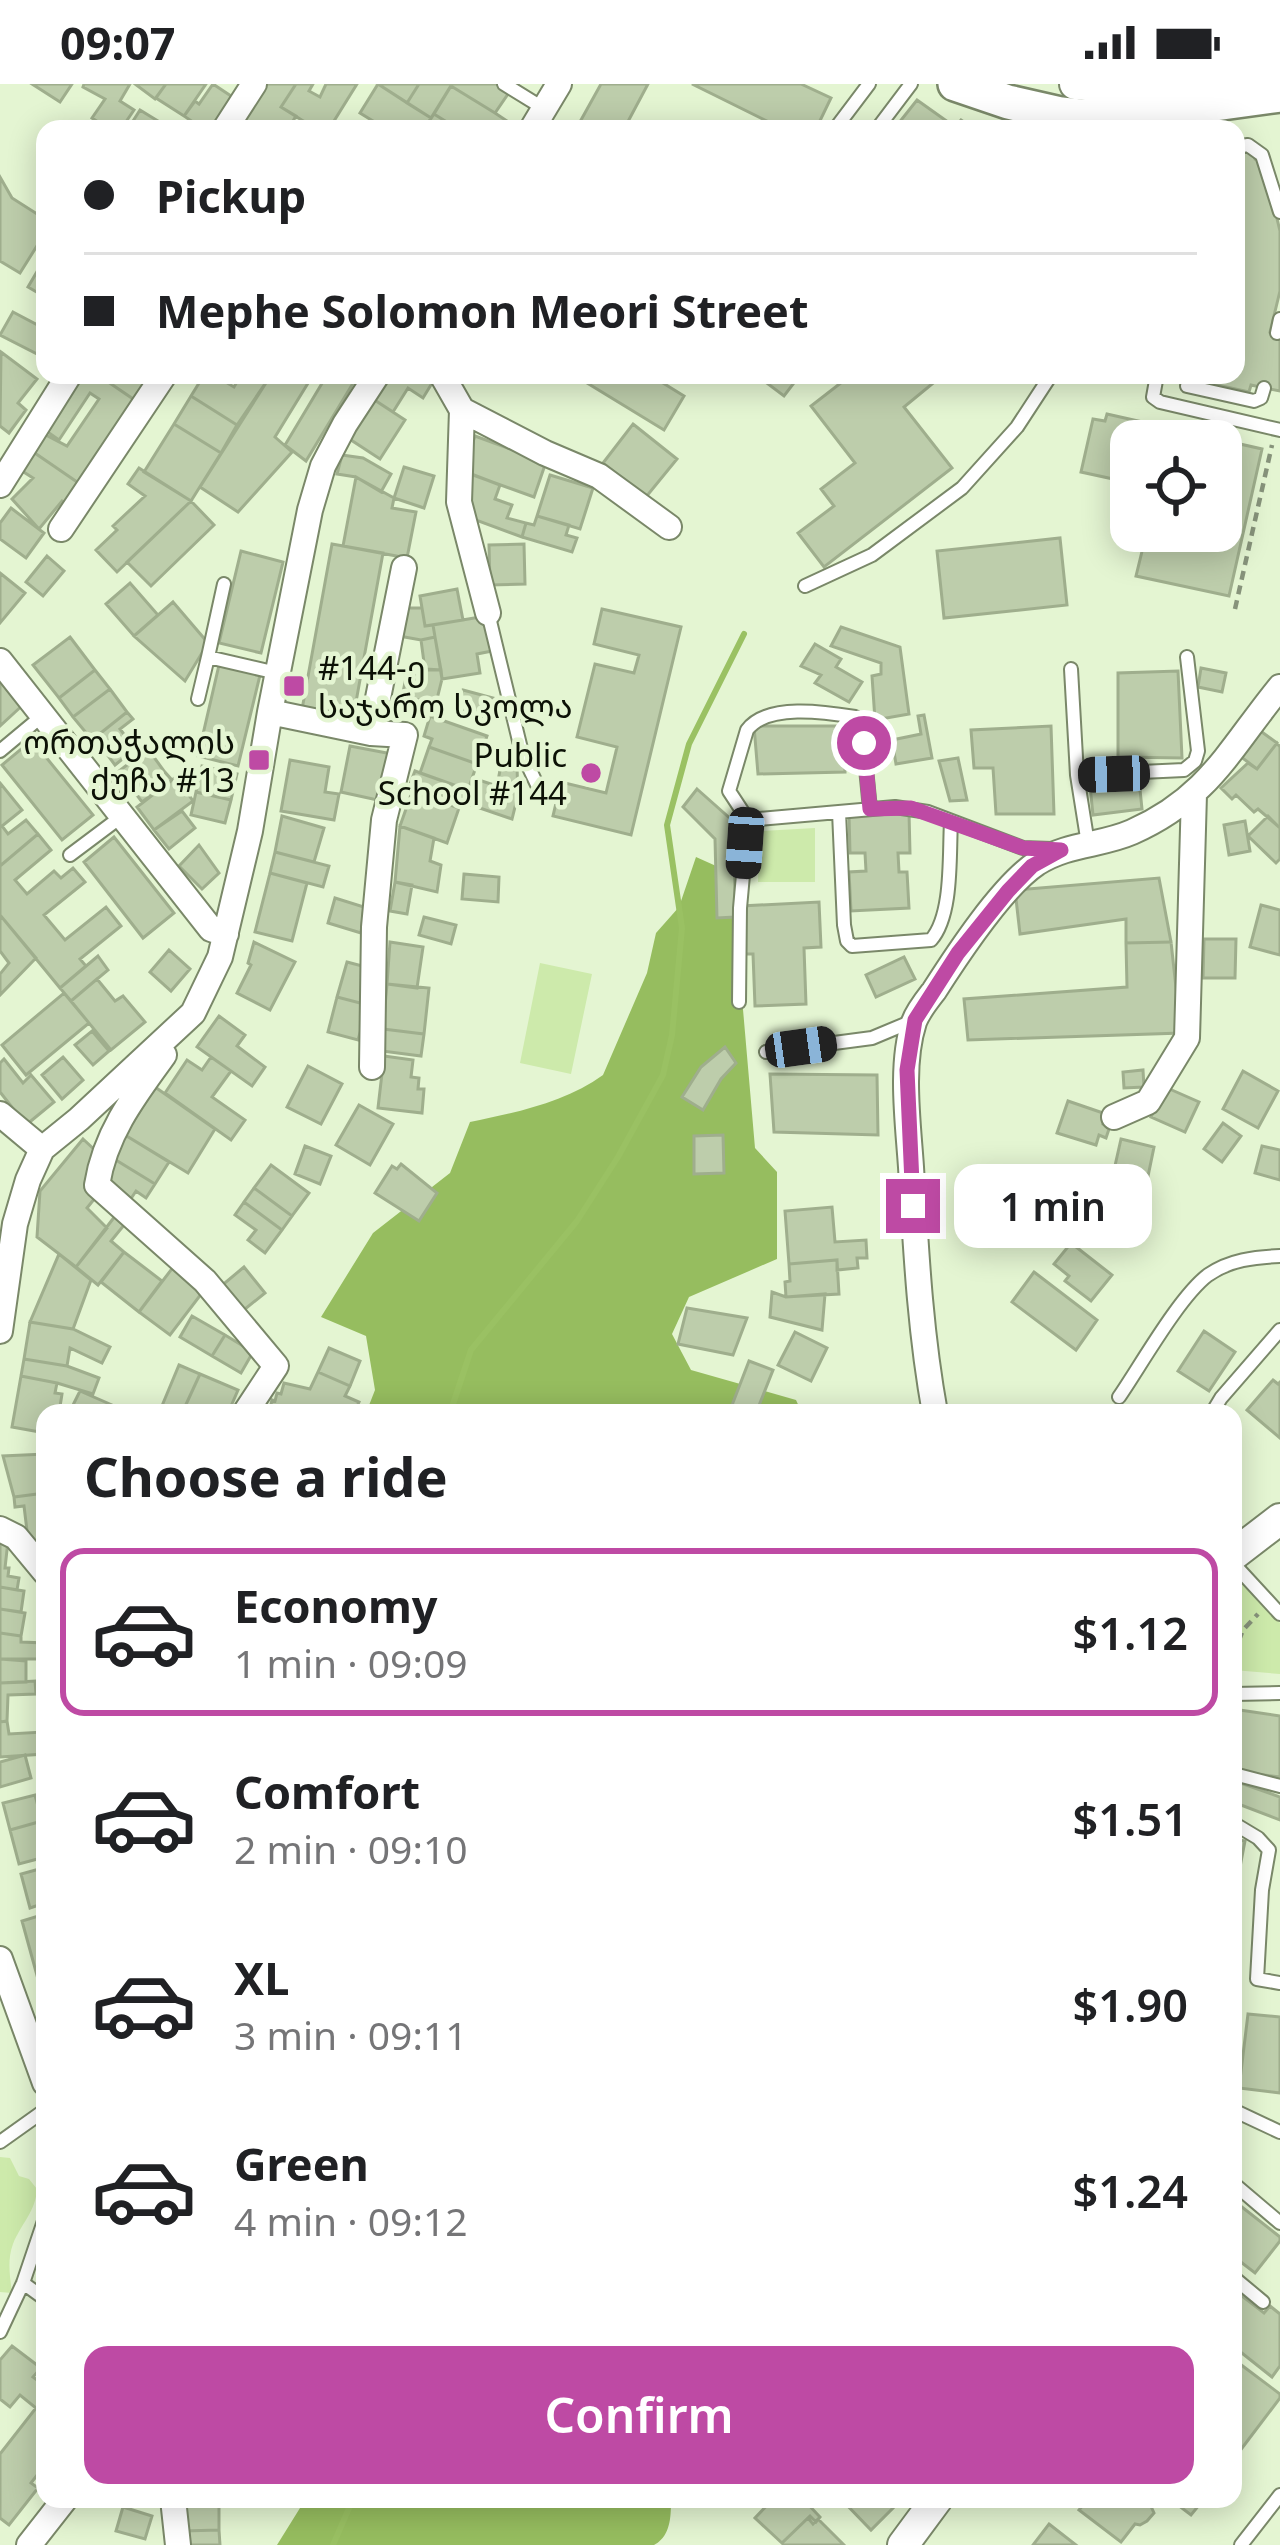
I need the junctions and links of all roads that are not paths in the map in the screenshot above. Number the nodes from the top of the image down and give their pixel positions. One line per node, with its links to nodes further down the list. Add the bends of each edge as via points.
1 (254, 84): 10 (street)
2 (504, 84): 9 (lane)
3 (559, 84): 9 (street)
4 (868, 84): 11 (lane)
5 (911, 84): 12 (lane)
6 (956, 84): 8 (main road, via 1008,102)
7 (1280, 90): 8 (main road); 8 (street, via 1187,89)
8 (1093, 114)
9 (538, 119)
10 (231, 120)
11 (842, 120)
12 (884, 120)
13 (1245, 146): 14 (lane, via 1260,152)
14 (1280, 212)
15 (63, 384): 25 (street)
16 (158, 384): 27 (street)
17 (371, 384): 36 (street, via 323,466)
18 (447, 384): 23 (street)
19 (1045, 384): 30 (lane, via 962,488 872,555)
20 (1156, 384): 24 (lane, via 1160,402)
21 (1187, 386): 22 (lane, via 1257,401)
22 (1264, 388)
23 (462, 410): 26 (street, via 599,476); 31 (street, via 459,502)
24 (1278, 429)
25 (0, 485)
26 (669, 527)
27 (61, 529)
28 (404, 568): 41 (street)
29 (224, 584): 32 (lane)
30 (805, 586)
31 (488, 614): 44 (lane, via 522,753)
32 (208, 657): 36 (lane); 38 (lane)
33 (1187, 657): 43 (lane, via 1195,760 1184,770)
34 (0, 661): 40 (street)
35 (1071, 669): 43 (lane)
36 (278, 673): 39 (street)
37 (1280, 687): 45 (street)
38 (198, 699)
39 (270, 712): 41 (street); 54 (street)
40 (44, 716): 42 (lane); 48 (street)
41 (371, 733): 59 (street, via 405,735 384,820)
42 (0, 751)
43 (1077, 775): 51 (lane)
44 (541, 793)
45 (1194, 794): 51 (street, via 1159,819); 61 (street, via 1187,1037 1148,1102)
46 (870, 809): 47 (lane); 49 (lane, via 855,717 771,713 747,730 729,791); 50 (lane, via 911,808)
47 (839, 812): 49 (lane); 50 (lane, via 852,946 931,940 939,932)
48 (122, 816): 53 (lane); 54 (street, via 211,929)
49 (748, 820): 55 (lane)
50 (951, 822): 52 (lane, via 1023,848)
51 (1088, 844): 52 (street)
52 (1061, 850): 57 (street, via 1008,891)
53 (70, 855)
54 (226, 934): 56 (street)
55 (739, 1003)
56 (193, 1012): 62 (street); 67 (street, via 118,1120 97,1185 206,1281 276,1366)
57 (915, 1020): 58 (lane, via 872,1038); 68 (street, via 907,1070 916,1273)
58 (766, 1052)
59 (372, 1067)
60 (0, 1114): 62 (street)
61 (1114, 1117)
62 (42, 1149): 65 (street, via 15,1224)
63 (1280, 1256): 66 (lane, via 1209,1274)
64 (1280, 1330): 69 (lane)
65 (0, 1331)
66 (1119, 1397)
67 (251, 1404)
68 (934, 1404)
69 (1217, 1404)
70 (1280, 1520): 72 (street)
71 (0, 1529): 73 (street)
72 (1242, 1552)
73 (36, 1561)
74 (1242, 1570): 75 (lane)
75 (1280, 1614)
76 (1280, 1693): 77 (lane)
77 (1242, 1694)
78 (1242, 1776): 79 (lane)
79 (1280, 1786)
80 (1242, 1828): 81 (lane)
81 (1274, 1851): 83 (lane, via 1262,1890 1257,1978)
82 (0, 1959): 84 (street)
83 (1280, 1983)
84 (36, 2058)
85 (1242, 2114): 87 (lane)
86 (36, 2116): 88 (lane)
87 (1280, 2132)
88 (0, 2142)
89 (1242, 2190): 90 (lane)
90 (1280, 2223)
91 (36, 2245): 92 (lane)
92 (23, 2283): 94 (lane); 96 (lane)
93 (1242, 2285): 95 (lane)
94 (36, 2293)
95 (1263, 2302)
96 (0, 2332)
97 (1280, 2495): 104 (lane)
98 (58, 2508): 101 (street)
99 (174, 2508): 102 (street)
100 (930, 2508): 103 (street)
101 (29, 2545)
102 (178, 2545)
103 (903, 2545)
104 (1241, 2545)

